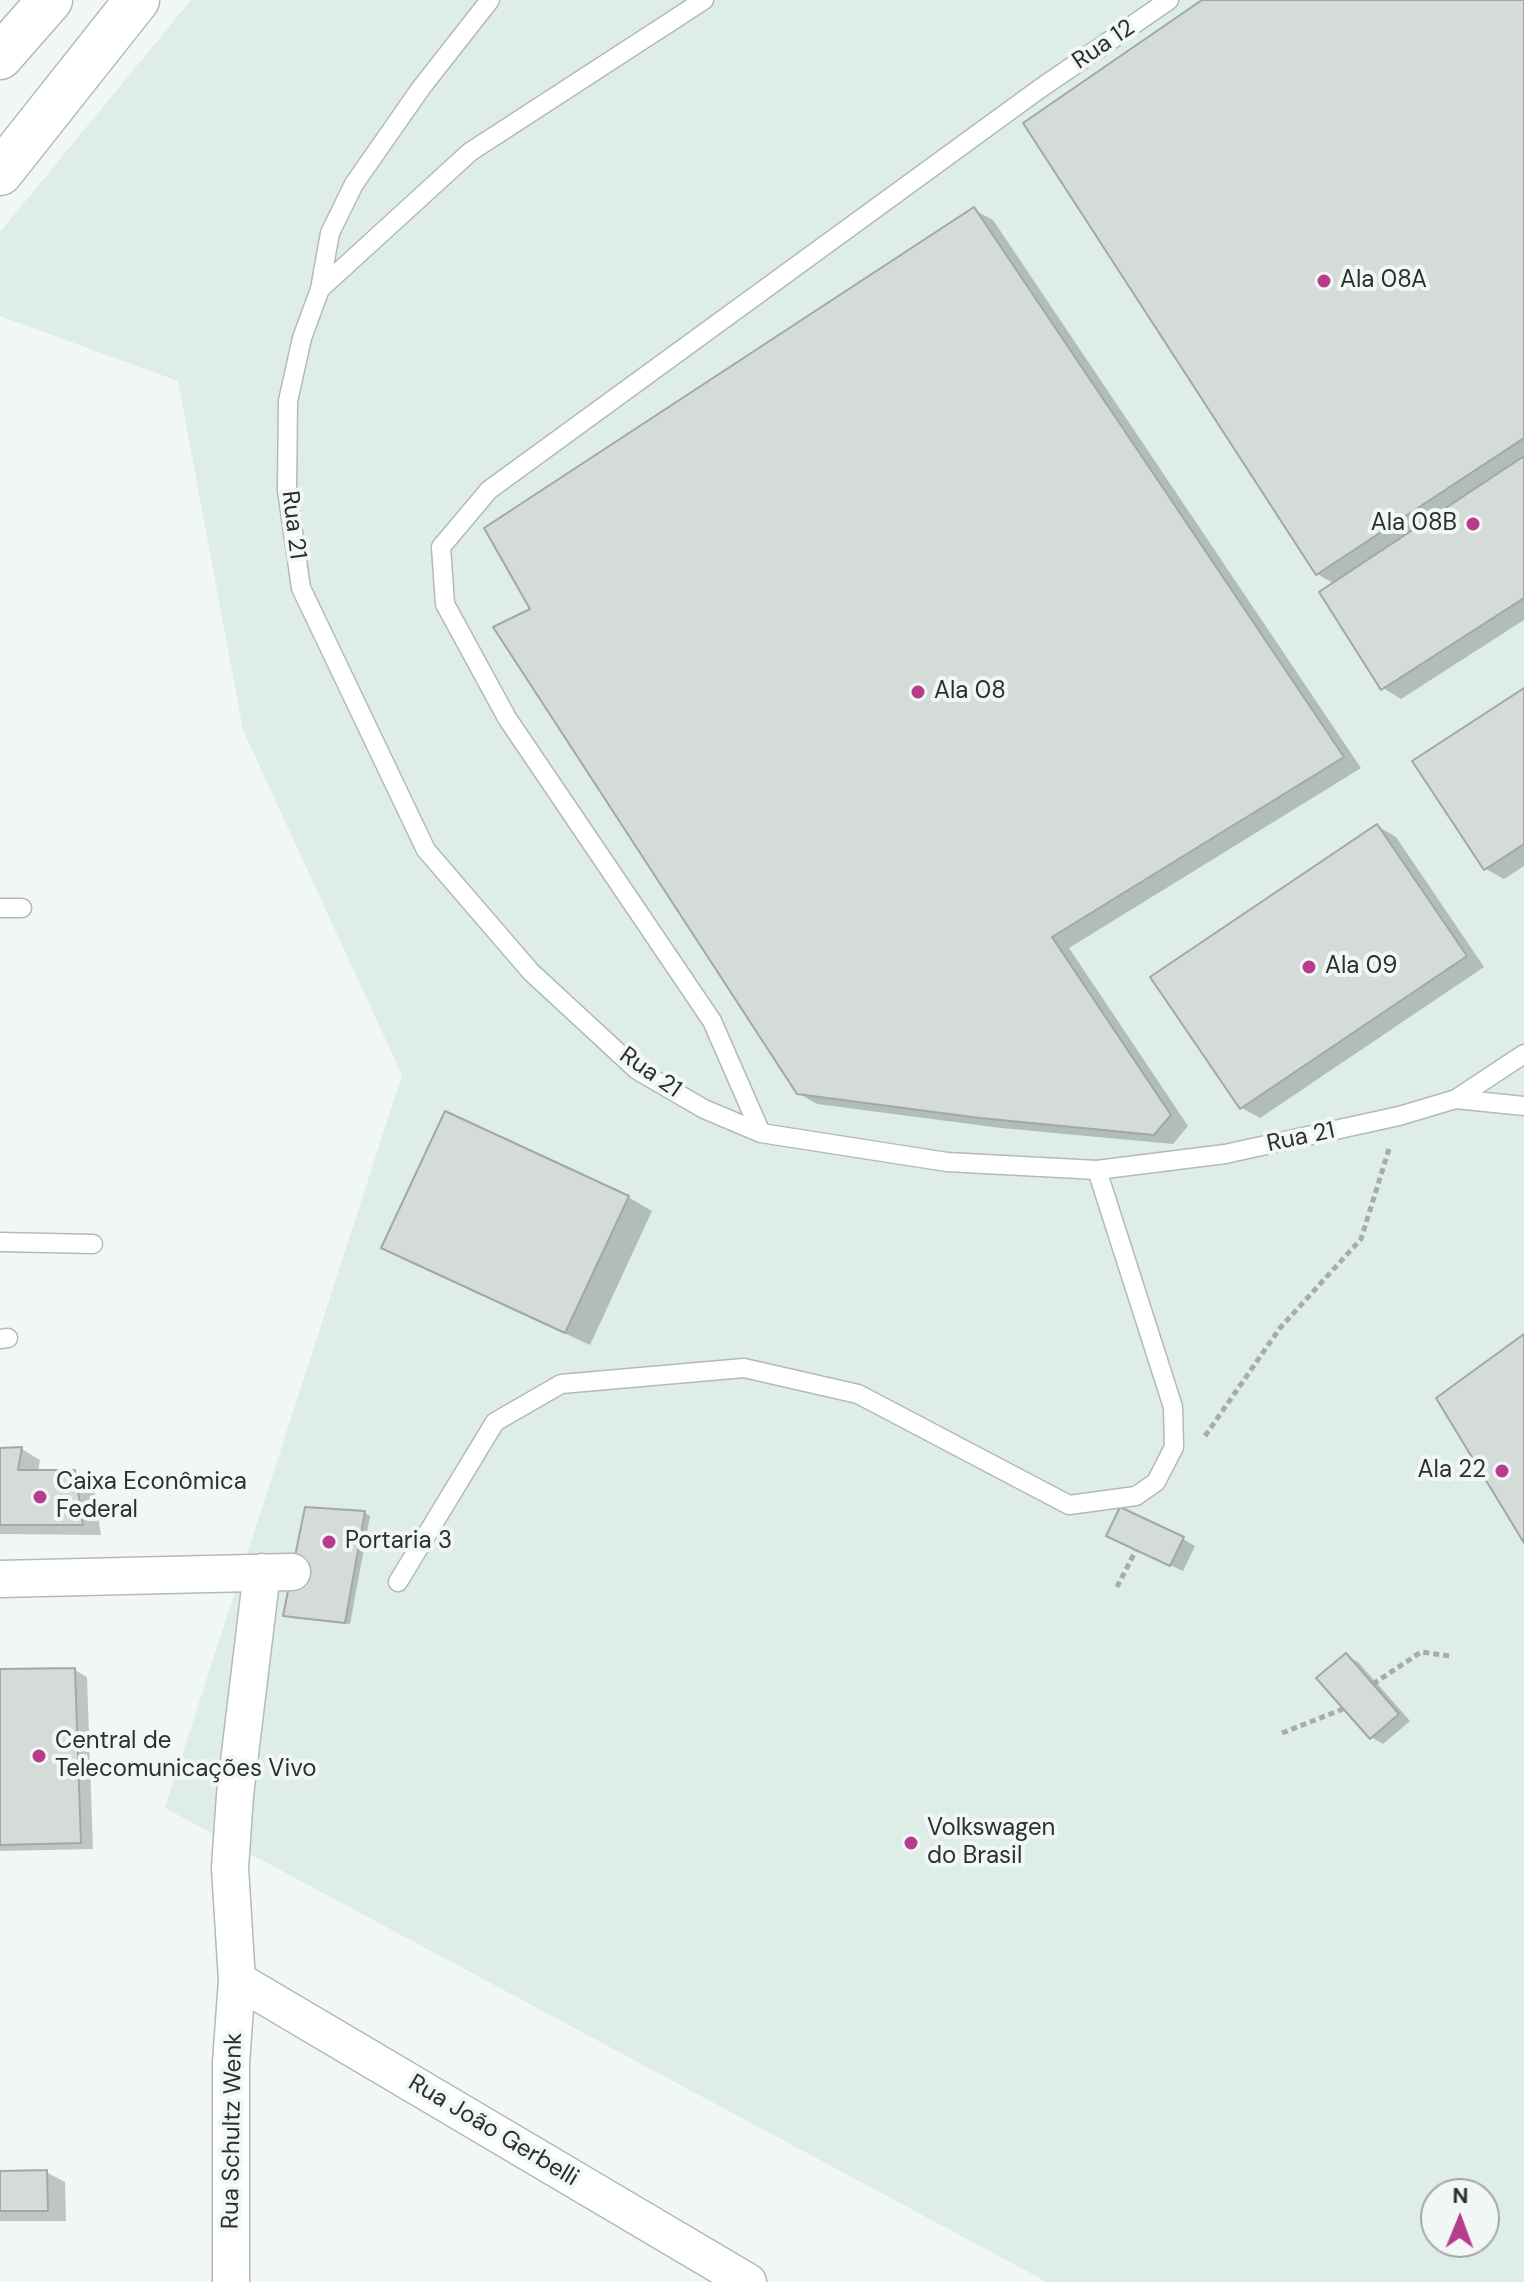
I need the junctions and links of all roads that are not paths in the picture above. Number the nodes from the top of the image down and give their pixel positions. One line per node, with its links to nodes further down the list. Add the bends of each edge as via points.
1 (50, 0): 6 (main road)
2 (137, 0): 7 (main road)
3 (490, 0): 8 (lane, Rua 21, via 354,184 330,233)
4 (704, 0): 8 (lane, Rua 21, via 470,152)
5 (1169, 0): 14 (lane, Rua 12, via 489,490 441,547 445,604 500,705 712,1021)
6 (0, 57)
7 (0, 173)
8 (320, 289): 14 (lane, Rua 21, via 288,401 287,490 301,588 426,850 531,972 637,1070 704,1109)
9 (0, 908): 10 (lane)
10 (22, 908)
11 (1524, 1054): 12 (lane, Rua 21)
12 (1456, 1099): 13 (lane); 15 (lane, Rua 21, via 1225,1154)
13 (1524, 1106)
14 (761, 1133): 15 (lane, Rua 21, via 947,1162)
15 (1097, 1170): 19 (lane, via 1173,1407 1174,1447 1156,1482 1136,1496 1069,1505 858,1394 744,1368 561,1384 495,1422)
16 (0, 1242): 17 (lane)
17 (93, 1244)
18 (0, 1579): 20 (street, Rua Schultz Wenk, via 277,1572 233,1824 230,1868)
19 (398, 1582)
20 (237, 1980): 21 (street, Rua Schultz Wenk, via 231,2063); 22 (street, Rua João Gerbelli)
21 (231, 2282)
22 (748, 2282)

